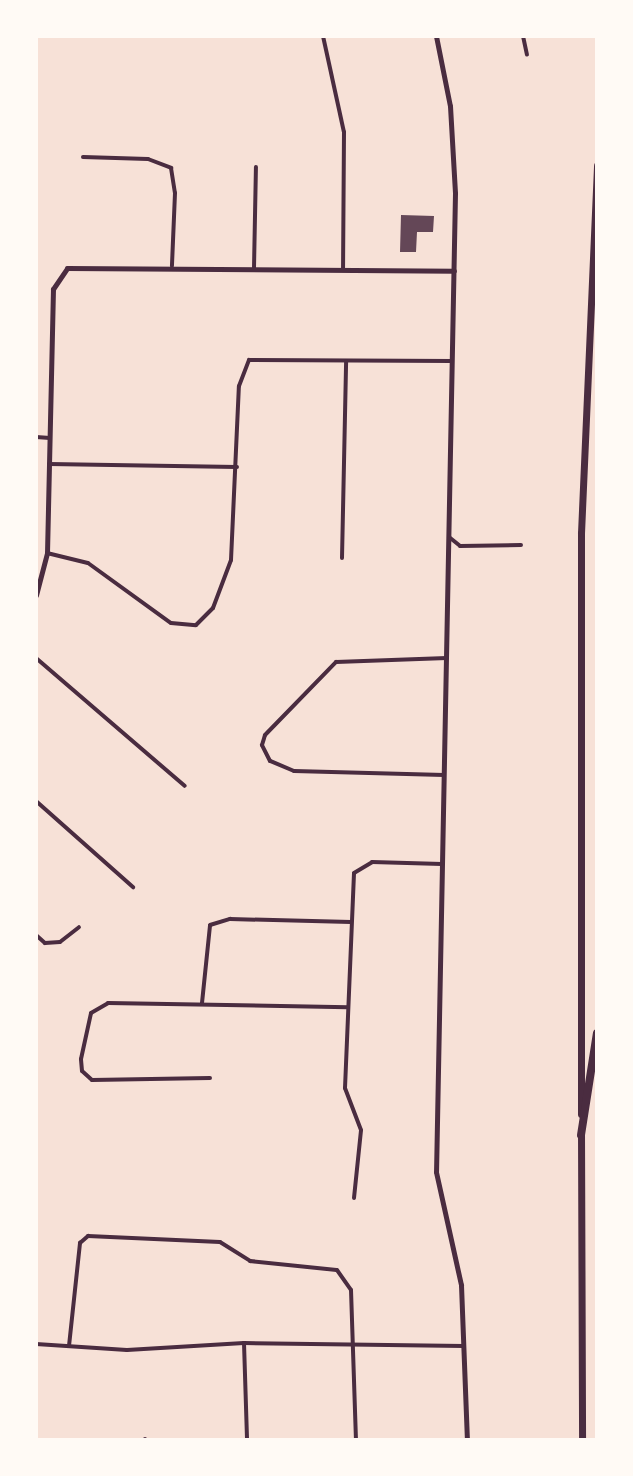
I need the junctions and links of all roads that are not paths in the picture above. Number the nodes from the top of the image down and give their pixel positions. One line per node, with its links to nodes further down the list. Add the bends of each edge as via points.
1 (323, 36): 10 (street, via 344,132)
2 (436, 36): 11 (street, via 453,138)
3 (523, 36): 4 (street)
4 (527, 55)
5 (83, 157): 8 (street, via 148,159 171,168)
6 (597, 165): 37 (highway, via 581,533)
7 (256, 167): 9 (street)
8 (172, 266): 9 (street); 15 (street, via 81,265 59,276 53,289)
9 (254, 268): 10 (street)
10 (343, 269): 11 (street)
11 (454, 271): 13 (street)
12 (346, 360): 13 (street); 17 (street, via 249,360 239,386); 21 (street)
13 (452, 361): 18 (street)
14 (36, 437): 15 (street)
15 (50, 438): 16 (street)
16 (49, 464): 17 (street); 20 (street)
17 (237, 467): 20 (street, via 231,560 213,608 196,625 171,623 88,563)
18 (449, 537): 19 (street, via 460,546); 24 (street)
19 (521, 545)
20 (47, 553): 22 (street)
21 (342, 558)
22 (37, 592)
23 (36, 658): 26 (street)
24 (447, 658): 25 (street); 25 (street, via 336,662 265,735 262,745 270,761 294,771)
25 (444, 775): 28 (street)
26 (185, 786)
27 (36, 801): 29 (street)
28 (442, 864): 30 (street, via 361,864 352,886); 42 (street, via 436,1172 461,1285)
29 (133, 887)
30 (351, 922): 33 (street, via 230,919 210,925); 34 (street)
31 (79, 927): 32 (street, via 60,942 45,943)
32 (36, 935)
33 (202, 1003): 34 (street); 36 (street, via 99,1005 85,1036 82,1071 104,1082)
34 (348, 1007): 38 (street, via 345,1088 361,1130)
35 (597, 1033): 37 (highway)
36 (210, 1078)
37 (581, 1135): 47 (highway)
38 (354, 1198)
39 (244, 1343): 41 (street, via 127,1350); 43 (street); 44 (street)
40 (36, 1344): 41 (street)
41 (69, 1346): 43 (street, via 80,1243 88,1236 220,1242 250,1261 337,1270 351,1290)
42 (464, 1346): 43 (street); 46 (street)
43 (354, 1348): 45 (street)
44 (247, 1440)
45 (356, 1440)
46 (467, 1440)
47 (582, 1440)

